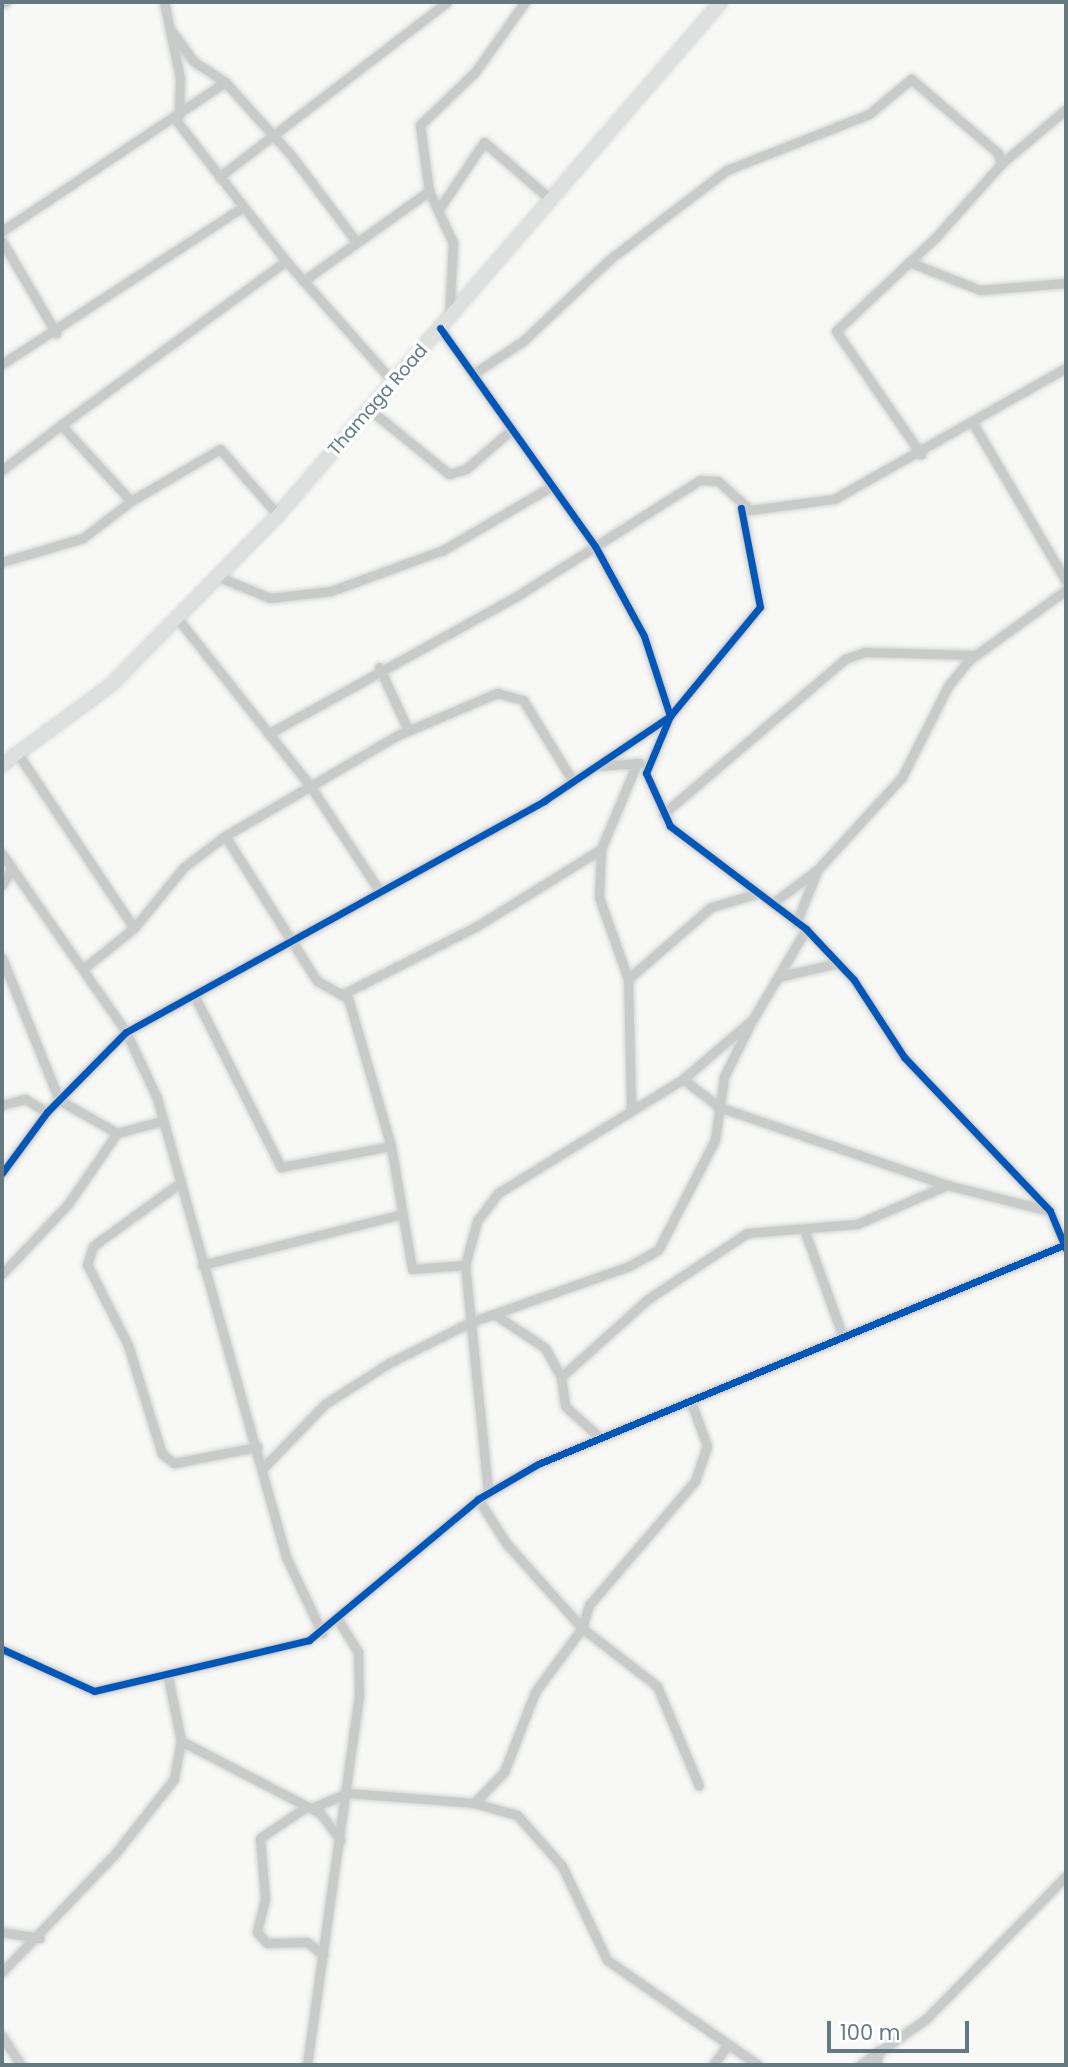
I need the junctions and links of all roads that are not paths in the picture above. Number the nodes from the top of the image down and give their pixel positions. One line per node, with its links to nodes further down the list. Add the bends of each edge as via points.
1 (164, 2): 5 (street)
2 (447, 2): 9 (street)
3 (525, 2): 12 (street, via 475,72 420,125)
4 (721, 2): 13 (main road, Thamaga Road)
5 (173, 33): 6 (street, via 193,61); 8 (street)
6 (225, 82): 8 (street); 9 (street)
7 (1066, 109): 10 (street)
8 (177, 117): 11 (street); 16 (street)
9 (272, 134): 11 (street); 17 (street)
10 (1001, 164): 20 (street); 28 (street, via 998,153 911,79 869,114 727,170 626,245 523,341)
11 (219, 177): 14 (street)
12 (429, 191): 15 (street); 17 (street)
13 (551, 200): 15 (street, via 484,142); 23 (main road, Thamaga Road)
14 (243, 207): 19 (street); 25 (street)
15 (439, 209): 23 (street, via 453,243)
16 (2, 231)
17 (355, 240): 21 (street)
18 (2, 241): 25 (street)
19 (286, 261): 21 (street); 31 (street)
20 (909, 262): 22 (street, via 980,290); 34 (street, via 836,331)
21 (303, 281): 29 (street)
22 (1066, 283)
23 (449, 317): 24 (main road, Thamaga Road)
24 (440, 328): 28 (street); 29 (main road, Thamaga Road)
25 (56, 332): 26 (street)
26 (3, 362)
27 (1066, 368): 32 (street)
28 (473, 374): 33 (street)
29 (393, 382): 30 (main road, Thamaga Road)
30 (369, 409): 33 (street, via 449,474 467,468); 39 (main road, Thamaga Road)
31 (61, 425): 35 (street); 37 (street)
32 (974, 425): 34 (street); 43 (street)
33 (511, 430): 36 (street)
34 (921, 454): 38 (street, via 834,499)
35 (2, 470)
36 (552, 486): 40 (street); 42 (street, via 443,550 331,591 270,598)
37 (131, 501): 39 (street, via 220,449); 41 (street, via 83,538 50,542)
38 (741, 508): 40 (street, via 718,481 700,480); 48 (street, via 760,607)
39 (278, 515): 42 (main road, Thamaga Road)
40 (595, 547): 47 (street, via 435,643); 48 (street, via 649,646)
41 (2, 562)
42 (219, 578): 45 (main road, Thamaga Road)
43 (1066, 581)
44 (1066, 590): 46 (street)
45 (178, 619): 50 (street); 51 (main road, Thamaga Road, via 111,685)
46 (976, 655): 58 (street, via 864,652 845,659); 63 (street, via 948,686 902,776)
47 (379, 667): 49 (street); 50 (street)
48 (670, 716): 52 (street); 55 (street)
49 (408, 730): 56 (street, via 497,693 515,694); 57 (street)
50 (268, 734): 57 (street)
51 (19, 754): 54 (main road, Thamaga Road); 69 (street)
52 (648, 762): 53 (street); 58 (street, via 648,781)
53 (638, 763): 55 (street); 60 (street)
54 (2, 765)
55 (596, 766): 56 (street)
56 (572, 780): 65 (street)
57 (309, 784): 59 (street); 65 (street)
58 (663, 814): 66 (street, via 679,836)
59 (225, 836): 69 (street, via 184,867); 71 (street)
60 (601, 849): 76 (street, via 599,897); 77 (street, via 455,939)
61 (2, 854): 62 (street)
62 (12, 868): 64 (street); 74 (street)
63 (818, 869): 67 (street); 68 (street)
64 (2, 885)
65 (379, 890): 71 (street)
66 (759, 893): 67 (street); 76 (street, via 711,907)
67 (773, 903): 68 (street)
68 (796, 923): 70 (street)
69 (134, 928): 74 (street)
70 (806, 929): 73 (street); 75 (street)
71 (293, 940): 77 (street, via 322,986); 78 (street)
72 (2, 958): 82 (street)
73 (838, 963): 75 (street); 93 (street, via 904,1056)
74 (83, 969): 80 (street)
75 (782, 976): 79 (street)
76 (628, 979): 84 (street)
77 (345, 993): 89 (street)
78 (195, 997): 80 (street); 89 (street, via 281,1167)
79 (752, 1019): 81 (street); 85 (street, via 724,1077)
80 (125, 1032): 82 (street); 87 (street)
81 (683, 1079): 84 (street); 85 (street)
82 (59, 1100): 86 (street); 88 (street)
83 (2, 1105): 86 (street, via 25,1099)
84 (631, 1107): 98 (street, via 498,1193 471,1234)
85 (719, 1107): 92 (street); 100 (street, via 715,1140 658,1250 629,1266)
86 (47, 1112): 90 (street)
87 (162, 1121): 88 (street); 91 (street)
88 (117, 1133): 99 (street, via 68,1204)
89 (391, 1146): 94 (street)
90 (2, 1173)
91 (177, 1185): 97 (street); 106 (street, via 93,1246 87,1264 128,1345 162,1454 174,1463)
92 (947, 1185): 93 (street); 95 (street, via 857,1224)
93 (1051, 1211): 96 (street)
94 (402, 1214): 97 (street); 98 (street, via 412,1269)
95 (804, 1232): 102 (street); 103 (street, via 747,1233 648,1299)
96 (1065, 1246): 102 (street)
97 (202, 1265): 106 (street)
98 (465, 1265): 101 (street)
99 (2, 1274)
100 (494, 1314): 101 (street); 103 (street, via 538,1340)
101 (471, 1322): 107 (street, via 325,1404); 108 (street)
102 (843, 1337): 104 (street)
103 (561, 1377): 105 (street, via 565,1406)
104 (691, 1402): 105 (street); 111 (street, via 707,1446 695,1481 590,1603)
105 (598, 1436): 108 (street)
106 (257, 1447): 107 (street)
107 (263, 1468): 112 (street, via 289,1565)
108 (488, 1491): 109 (street)
109 (478, 1499): 110 (street); 111 (street, via 506,1543)
110 (339, 1621): 112 (street); 117 (street, via 355,1645 361,1673)
111 (582, 1628): 116 (street, via 641,1669 666,1698); 118 (street, via 535,1692 504,1772)
112 (322, 1633): 114 (street)
113 (2, 1649): 114 (street, via 94,1691)
114 (168, 1677): 115 (street)
115 (181, 1741): 119 (street); 123 (street, via 174,1779 114,1854 67,1898)
116 (699, 1786)
117 (348, 1793): 118 (street); 119 (street); 120 (street)
118 (474, 1803): 127 (street, via 526,1822 562,1866 607,1960 661,1992)
119 (309, 1808): 120 (street); 124 (street, via 260,1838 265,1899 257,1932 267,1943 307,1942)
120 (340, 1840): 124 (street)
121 (1066, 1876): 128 (street, via 926,2019)
122 (2, 1932): 123 (street)
123 (40, 1938): 125 (street)
124 (323, 1955): 130 (street)
125 (2, 1972)
126 (2, 2036): 129 (street)
127 (726, 2047): 131 (street); 132 (street)
128 (879, 2050): 133 (street); 134 (street)
129 (21, 2065)
130 (307, 2065)
131 (713, 2065)
132 (758, 2065)
133 (860, 2065)
134 (876, 2065)

